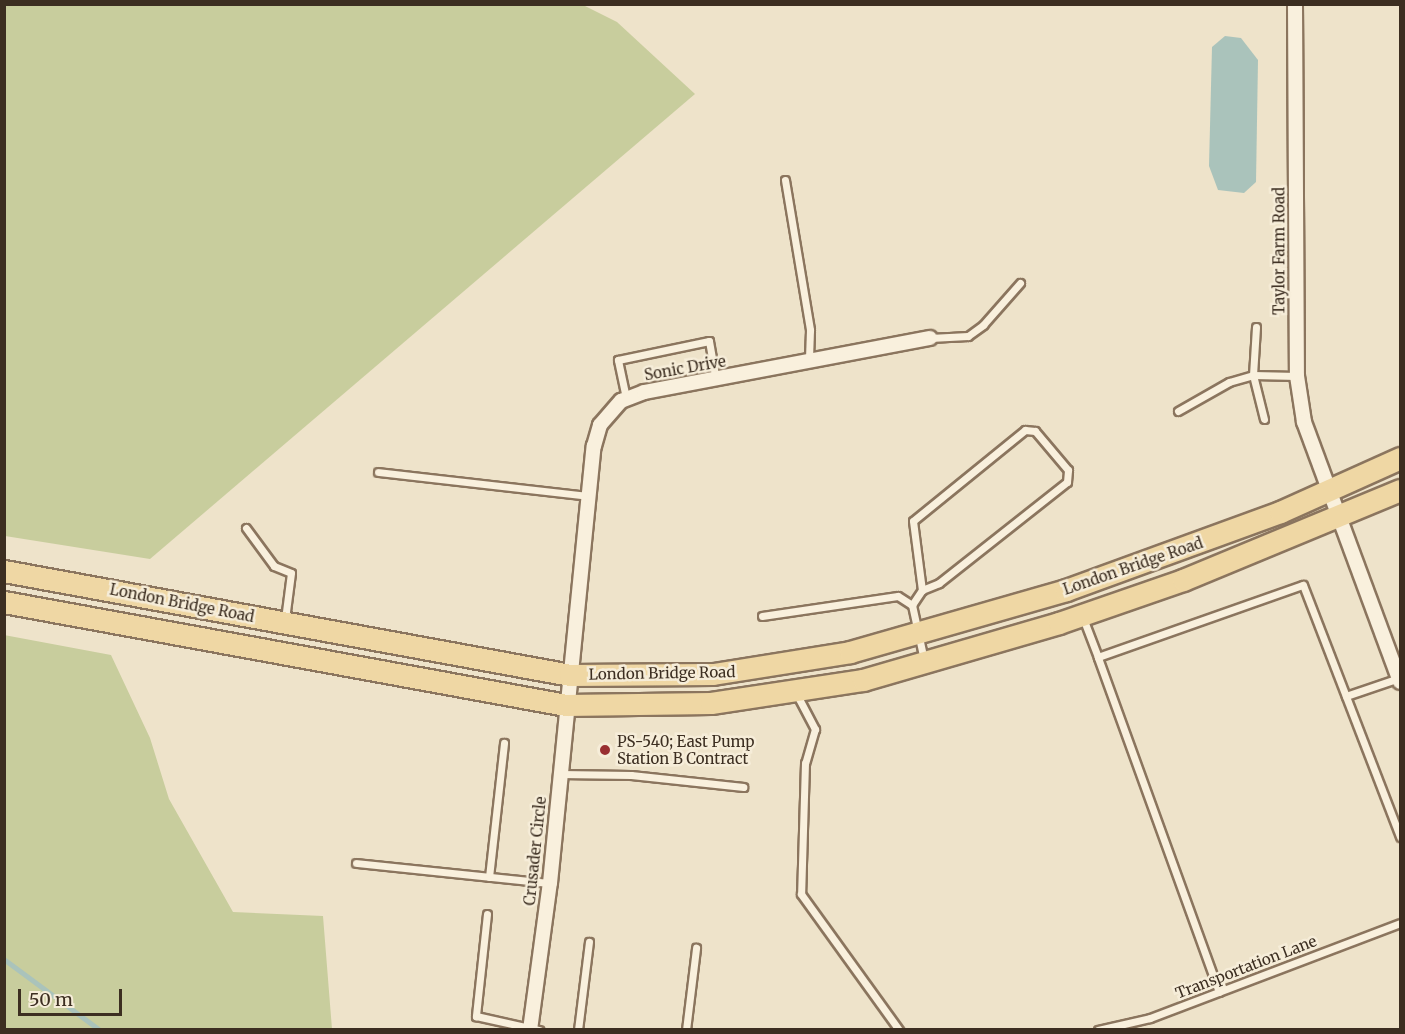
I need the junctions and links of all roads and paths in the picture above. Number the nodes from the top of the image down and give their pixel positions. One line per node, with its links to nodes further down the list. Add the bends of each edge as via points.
1 (1295, 4): 8 (street, Taylor Farm Road)
2 (785, 180): 6 (lane, via 810,330)
3 (1020, 283): 5 (lane, via 983,325 968,336)
4 (1256, 327): 7 (lane)
5 (930, 338): 6 (street, Sonic Drive)
6 (809, 361): 9 (street, Sonic Drive)
7 (1253, 375): 8 (lane); 11 (lane, via 1229,382); 12 (lane)
8 (1297, 376): 16 (street, Taylor Farm Road, via 1304,422)
9 (716, 379): 10 (street, Sonic Drive); 10 (lane, via 709,341 618,360)
10 (626, 398): 17 (street, via 610,411 596,435)
11 (1178, 411)
12 (1264, 419)
13 (1401, 458): 16 (main road, London Bridge Road)
14 (378, 472): 17 (lane)
15 (1401, 490): 18 (main road, London Bridge Road)
16 (1330, 491): 18 (street); 27 (main road, London Bridge Road, via 1139,565)
17 (589, 496): 30 (street)
18 (1339, 518): 24 (main road, London Bridge Road); 31 (street)
19 (246, 528): 26 (lane, via 274,566 291,573)
20 (4, 571): 26 (main road, London Bridge Road)
21 (922, 590): 21 (lane, via 913,521 1025,429 1035,431 1068,470 1067,482 939,583); 23 (lane)
22 (4, 602): 34 (main road, London Bridge Road)
23 (912, 605): 25 (lane, via 898,596); 27 (lane)
24 (1082, 615): 28 (lane); 29 (main road, London Bridge Road)
25 (762, 616)
26 (284, 622): 30 (main road, London Bridge Road)
27 (918, 634): 29 (lane); 30 (main road, London Bridge Road, via 821,659 752,670 670,676)
28 (1098, 657): 33 (lane, via 1303,585); 46 (lane)
29 (925, 662): 32 (main road, London Bridge Road)
30 (570, 675): 34 (street, Crusader Circle)
31 (1400, 680): 33 (lane)
32 (796, 693): 34 (main road, London Bridge Road, via 666,706); 50 (lane, via 815,729 805,763 801,894)
33 (1346, 696): 38 (lane)
34 (566, 705): 36 (street, Crusader Circle)
35 (504, 743): 40 (lane)
36 (560, 774): 37 (lane, via 631,775); 41 (street, Crusader Circle)
37 (743, 787)
38 (1401, 837)
39 (356, 863): 40 (lane)
40 (489, 877): 41 (lane)
41 (550, 883): 47 (street, Crusader Circle)
42 (487, 914): 47 (lane, via 476,1016)
43 (1401, 923): 46 (lane, Transportation Lane)
44 (589, 942): 48 (lane)
45 (696, 948): 49 (lane)
46 (1219, 992): 51 (lane, Transportation Lane, via 1150,1018)
47 (533, 1029)
48 (578, 1029)
49 (686, 1029)
50 (899, 1029)
51 (1098, 1029)

